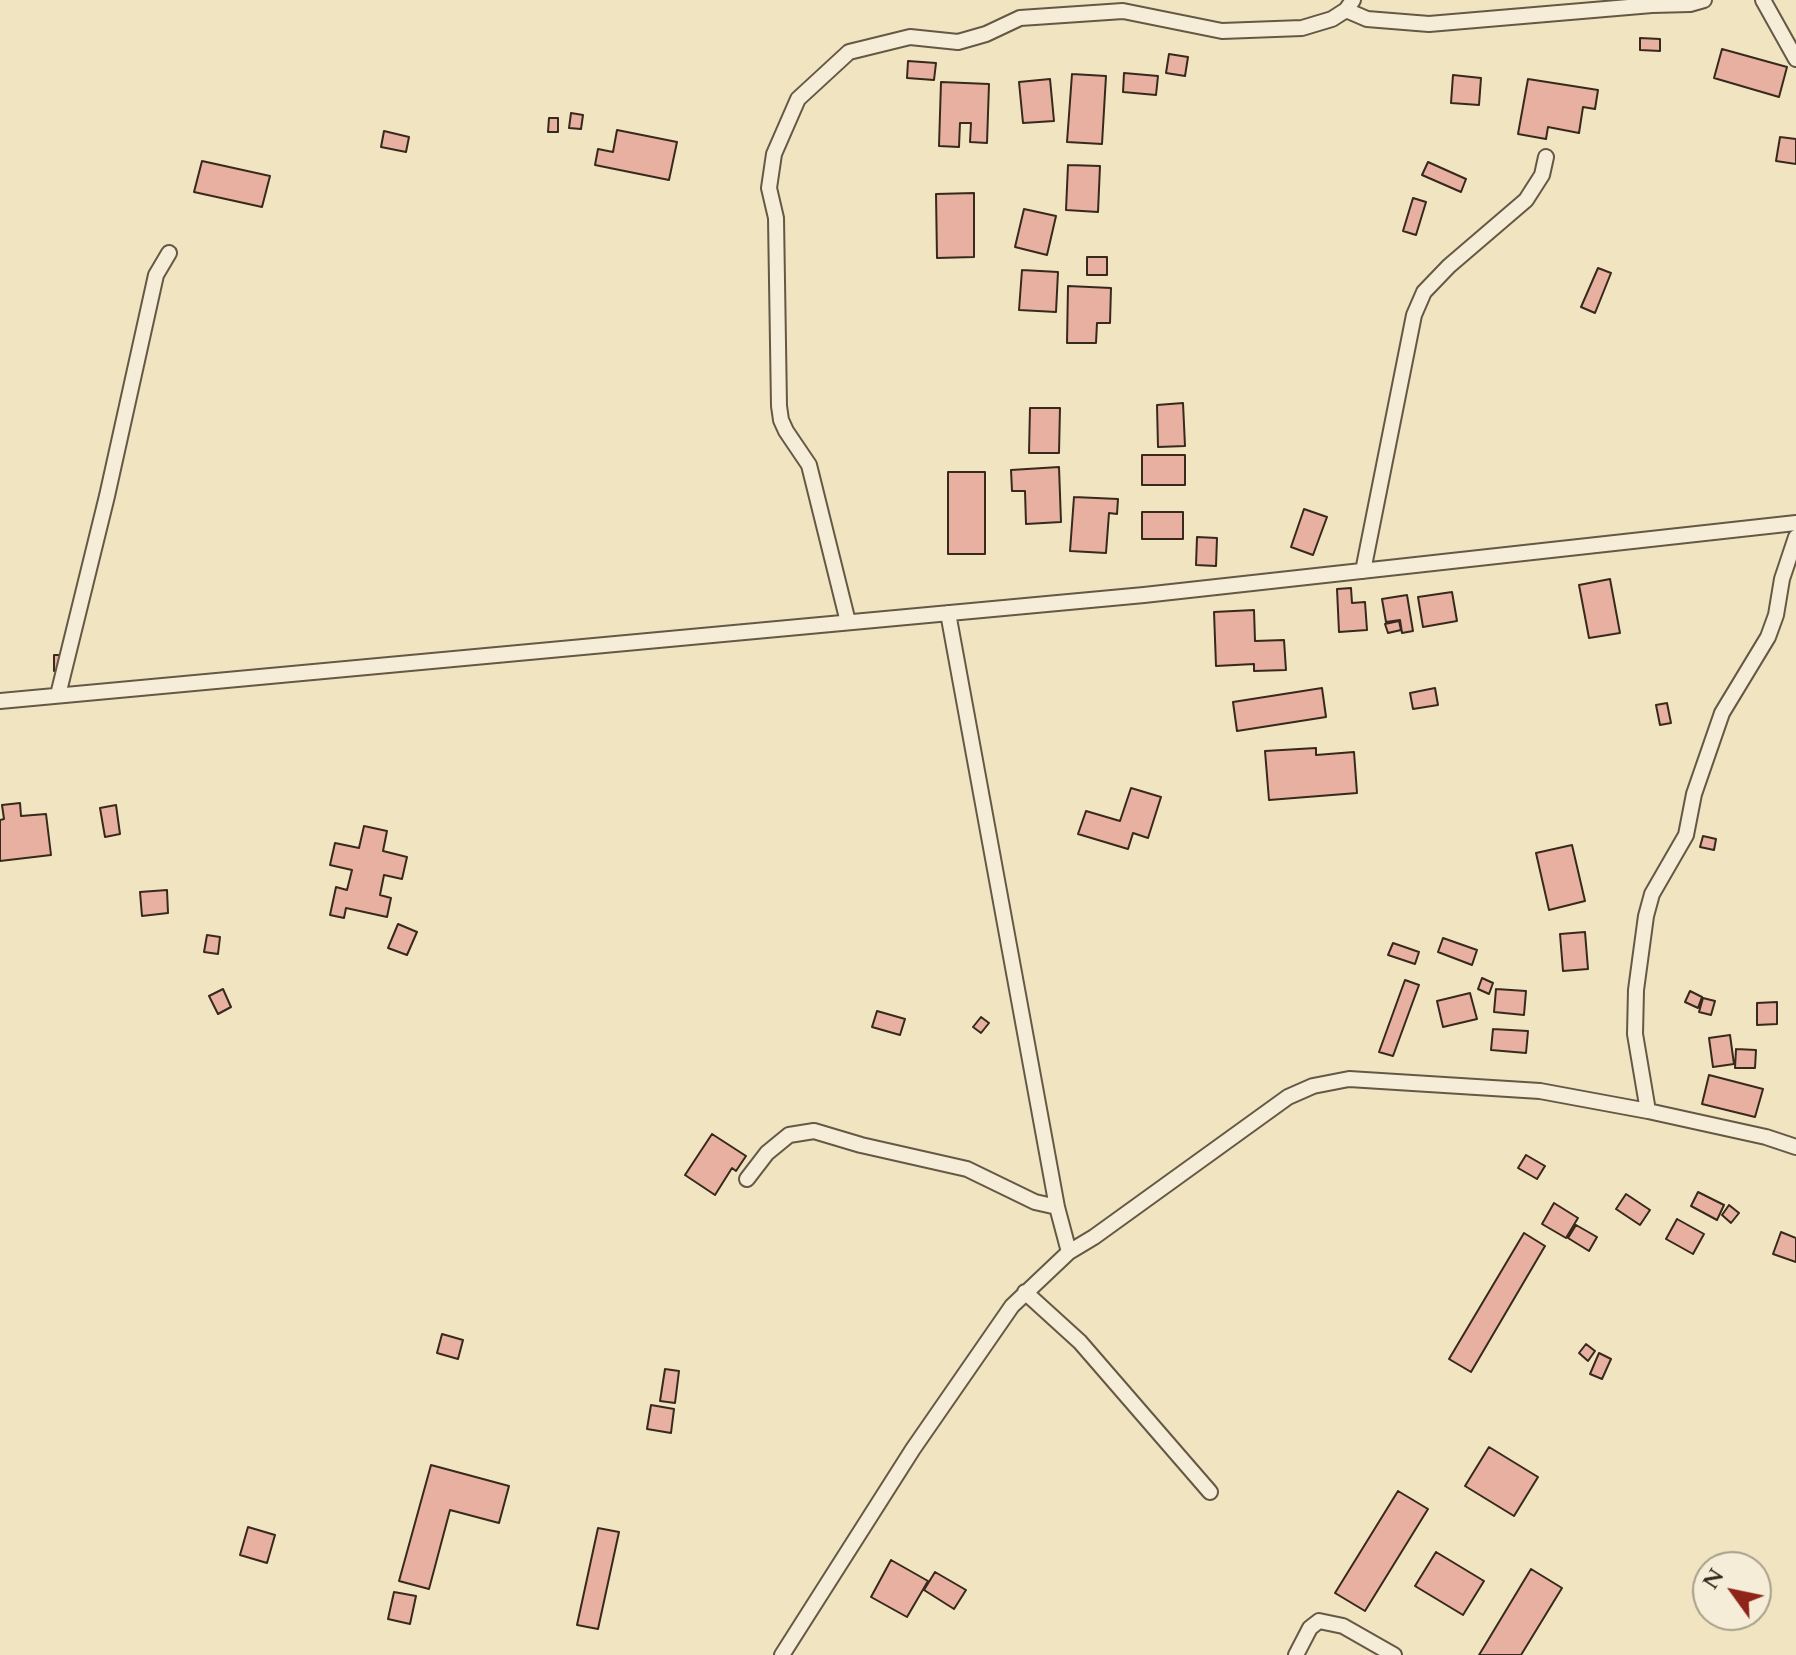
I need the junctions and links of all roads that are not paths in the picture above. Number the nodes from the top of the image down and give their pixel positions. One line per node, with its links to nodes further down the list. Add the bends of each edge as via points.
1 (1704, 0): 3 (street, via 1429,24 1367,19)
2 (1763, 0): 4 (street)
3 (1349, 5): 11 (street, via 1332,19 1302,28 1255,31 1222,31 1123,11 1020,18 958,42 910,37 849,52 798,99 774,154 769,188 776,218 779,406 786,431 809,465)
4 (1796, 59)
5 (1546, 157): 9 (street, via 1526,200 1424,292 1414,315)
6 (169, 253): 12 (street, via 158,267)
7 (1796, 523): 9 (street)
8 (1796, 537): 14 (street, via 1768,637 1722,713 1686,835 1652,894 1646,916 1635,1034)
9 (1363, 571): 10 (street)
10 (948, 613): 11 (street); 17 (street)
11 (848, 622): 12 (street)
12 (58, 695): 13 (street)
13 (0, 701)
14 (1648, 1111): 15 (street); 18 (street, via 1540,1091 1426,1082 1349,1079 1313,1086 1274,1105)
15 (1796, 1147)
16 (747, 1179): 17 (street, via 789,1135 814,1131 967,1169)
17 (1057, 1207): 18 (street)
18 (1069, 1252): 19 (street)
19 (1025, 1292): 20 (street, via 1080,1342); 21 (street, via 943,1403)
20 (1210, 1492)
21 (782, 1655)
22 (1296, 1655): 23 (street, via 1319,1621 1343,1626)
23 (1394, 1655)

